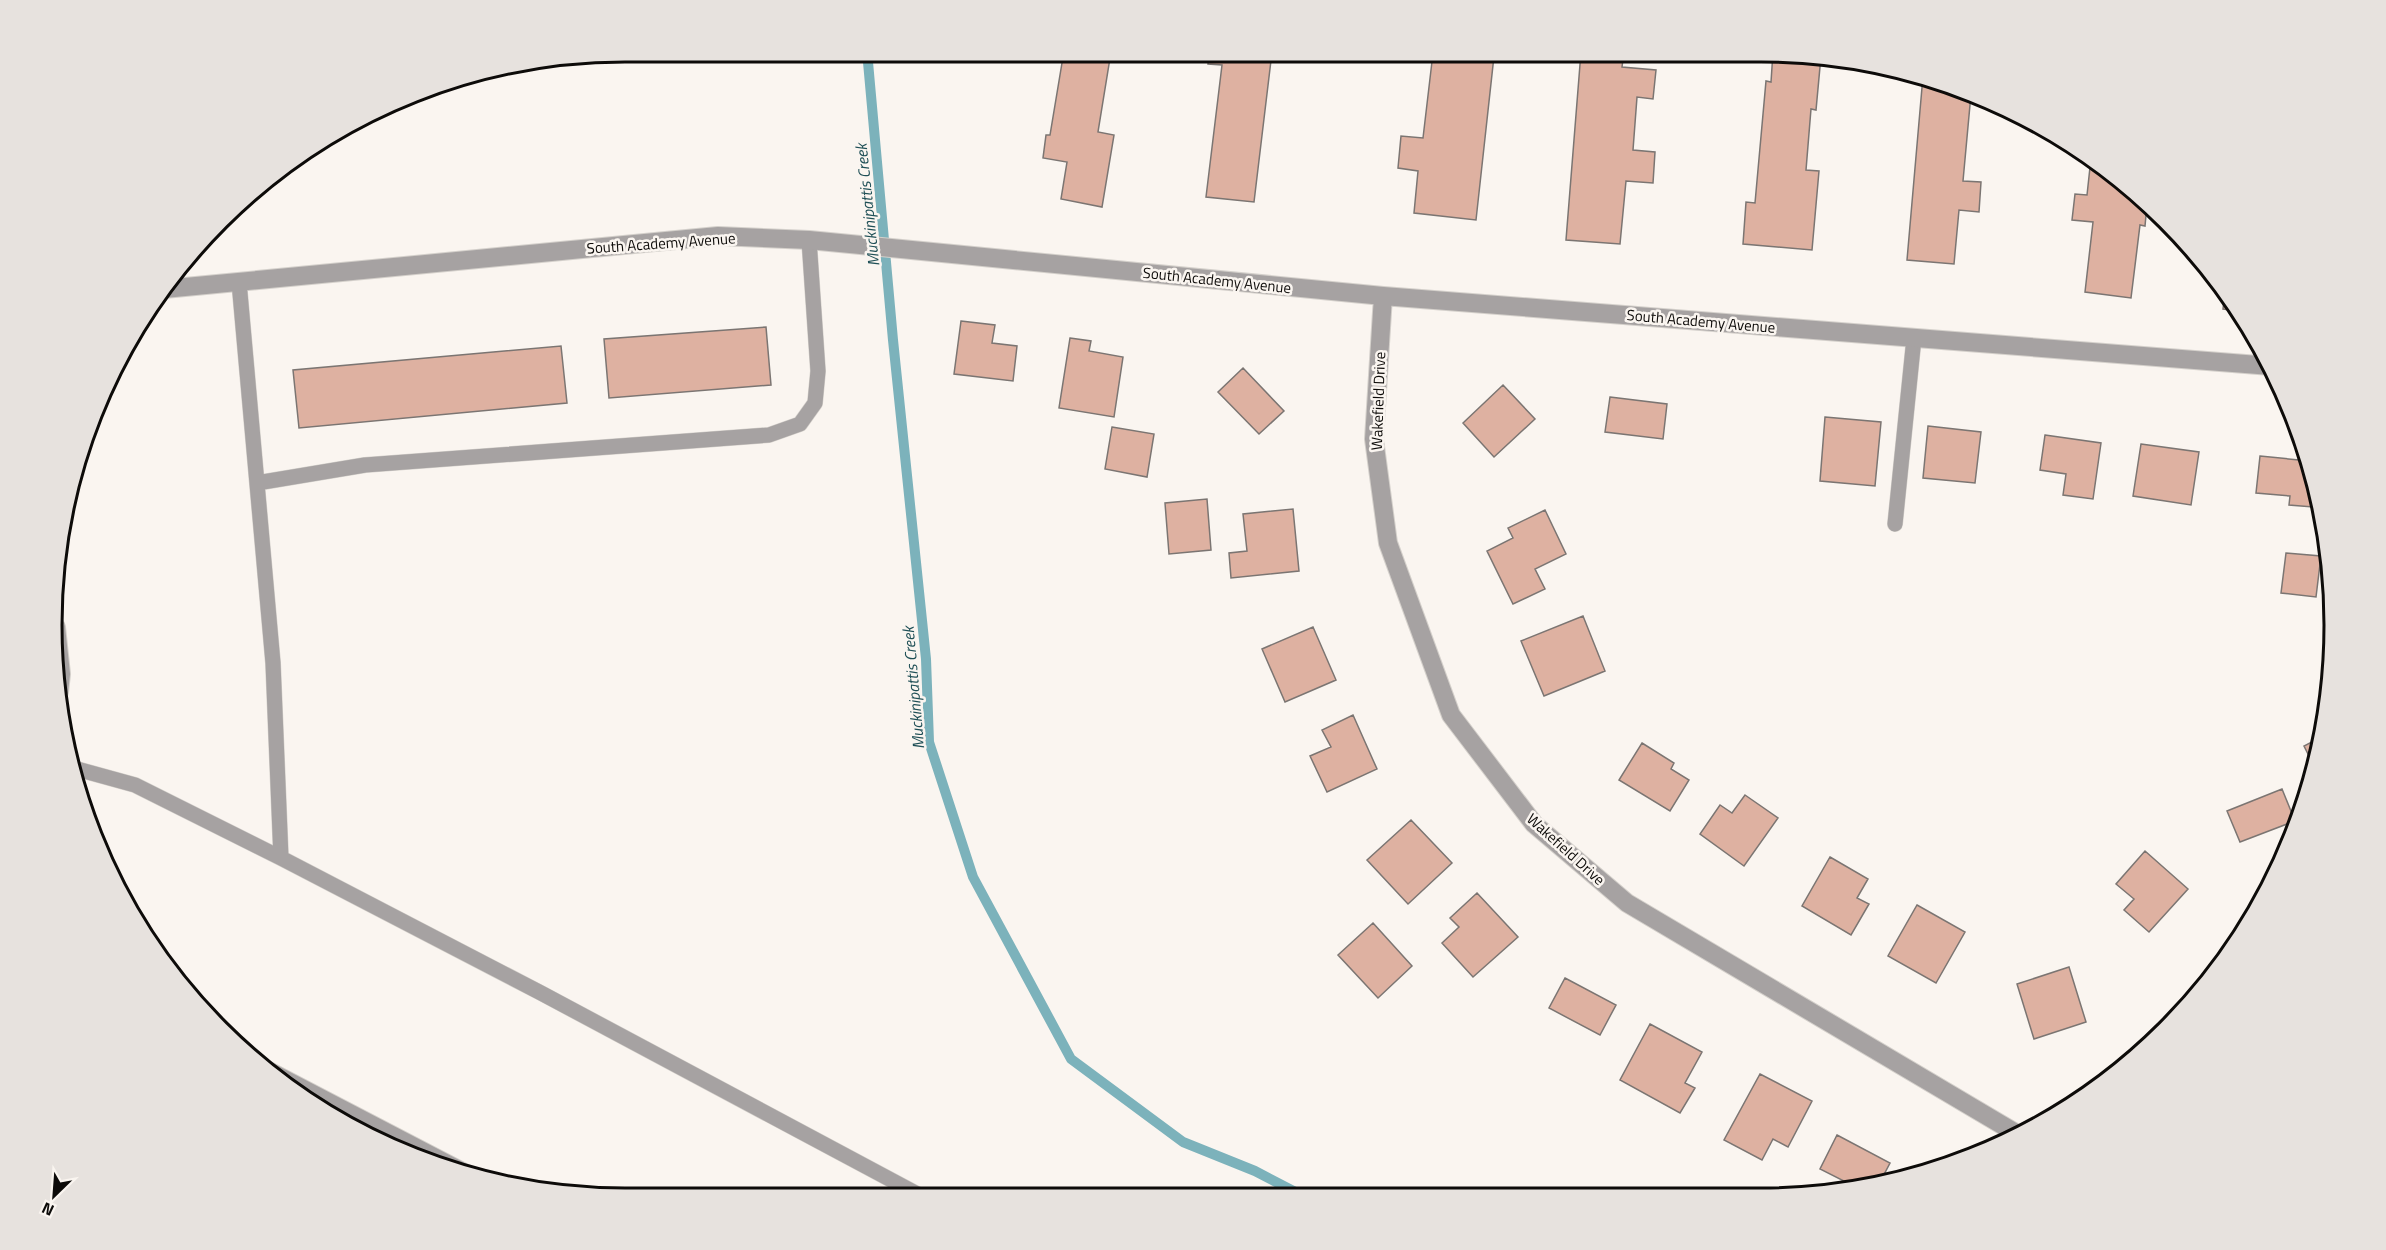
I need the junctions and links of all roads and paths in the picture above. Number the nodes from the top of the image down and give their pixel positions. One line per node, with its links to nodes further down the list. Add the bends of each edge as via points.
1 (809, 240): 2 (street, South Academy Avenue, via 718,236); 4 (street, South Academy Avenue); 7 (lane, via 819,371 815,403 800,424 769,435 366,465)
2 (239, 282): 3 (street, South Academy Avenue); 7 (lane)
3 (174, 288)
4 (1383, 296): 5 (street, South Academy Avenue); 11 (street, Wakefield Drive, via 1374,440 1388,543 1451,715 1534,824 1627,903)
5 (1914, 338): 6 (street, South Academy Avenue); 8 (lane)
6 (2260, 365)
7 (257, 483): 10 (lane, via 273,663)
8 (1895, 524)
9 (81, 770): 10 (lane, via 135,785)
10 (281, 858): 12 (lane)
11 (2010, 1130)
12 (906, 1188)

